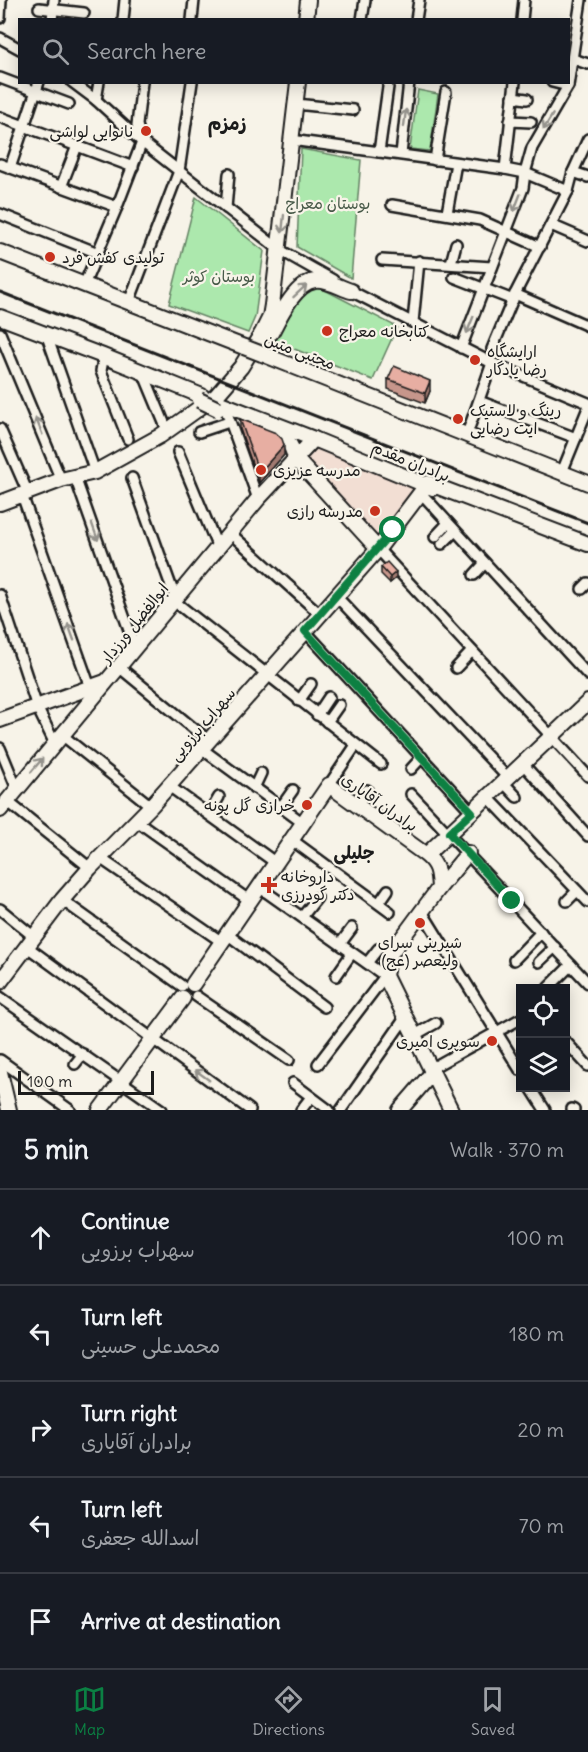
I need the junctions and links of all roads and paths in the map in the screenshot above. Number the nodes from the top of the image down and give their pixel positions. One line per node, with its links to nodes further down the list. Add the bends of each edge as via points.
1 (1, 0): 12 (street)
2 (125, 0): 13 (street)
3 (194, 0): 14 (street)
4 (308, 0): 15 (street)
5 (365, 0): 16 (street)
6 (418, 0): 17 (street)
7 (524, 0): 18 (street)
8 (581, 0): 19 (street)
9 (39, 8): 10 (street)
10 (53, 10): 11 (street)
11 (84, 13)
12 (0, 18)
13 (123, 18)
14 (192, 18)
15 (306, 18)
16 (362, 18)
17 (416, 18)
18 (522, 18)
19 (578, 28): 20 (street); 23 (street)
20 (588, 32)
21 (0, 38): 22 (street)
22 (18, 48)
23 (573, 59): 24 (street); 25 (street)
24 (588, 64)
25 (570, 75)
26 (0, 78): 27 (street)
27 (18, 82)
28 (76, 84): 42 (street)
29 (99, 84): 42 (street)
30 (142, 84): 52 (street, via 137,125)
31 (192, 84): 62 (street)
32 (298, 84): 44 (street)
33 (409, 84): 55 (street, one-way to 33)
34 (515, 84): 40 (street)
35 (560, 84): 36 (street)
36 (568, 86): 64 (street, one-way to 64, via 532,148)
37 (38, 87): 43 (street); 49 (street)
38 (388, 87): 54 (street)
39 (446, 92): 56 (street)
40 (513, 97): 41 (street); 47 (street)
41 (527, 99)
42 (96, 100): 52 (street)
43 (69, 104)
44 (296, 104): 45 (street); 51 (street)
45 (353, 110)
46 (0, 117): 49 (street)
47 (510, 121): 48 (street); 61 (street)
48 (531, 122)
49 (25, 126): 53 (street); 60 (street)
50 (588, 139): 63 (street)
51 (291, 140): 54 (street); 79 (street, one-way to 79)
52 (142, 142): 59 (street); 62 (street)
53 (77, 146): 59 (street); 67 (street)
54 (379, 152): 55 (street)
55 (401, 154): 56 (street)
56 (435, 160): 57 (street)
57 (456, 163): 61 (street); 72 (street)
58 (0, 164): 60 (street)
59 (133, 167): 70 (street)
60 (10, 168): 67 (street)
61 (505, 169): 64 (street)
62 (180, 171): 71 (street); 91 (street)
63 (573, 172): 66 (street); 68 (street)
64 (525, 173): 68 (street); 75 (street, one-way to 75)
65 (229, 174): 71 (street)
66 (588, 177)
67 (61, 187): 70 (street)
68 (568, 191): 74 (street)
69 (392, 205): 72 (street)
70 (117, 207): 81 (street)
71 (226, 208): 79 (street)
72 (447, 213): 75 (street)
73 (0, 214): 81 (street)
74 (551, 225): 76 (street); 78 (street)
75 (506, 231): 78 (street); 85 (street)
76 (588, 241)
77 (456, 244): 84 (street)
78 (540, 247): 90 (street)
79 (280, 250): 89 (street); 97 (street)
80 (0, 252): 87 (street, مجتبی متین)
81 (98, 253): 87 (street)
82 (382, 260): 83 (street)
83 (419, 261): 84 (street); 93 (street)
84 (451, 263): 85 (street)
85 (492, 267): 88 (street)
86 (454, 277): 88 (street)
87 (84, 285): 91 (street, مجتبی متین)
88 (484, 288): 90 (street); 99 (street, one-way to 99)
89 (351, 291): 93 (street); 97 (street, one-way to 89, via 298,290 309,282 320,281)
90 (514, 297): 95 (street); 100 (street)
91 (129, 302): 111 (street, مجتبی متین, bridge)
92 (0, 317): 98 (street)
93 (412, 322): 99 (street)
94 (0, 323): 98 (street)
95 (588, 326)
96 (0, 333): 120 (street, one-way to 96)
97 (266, 335): 117 (street, via 216,396 160,436)
98 (48, 337): 101 (street); 117 (street)
99 (461, 348): 102 (street)
100 (492, 349)
101 (103, 358): 103 (street); 113 (street, via 101,371)
102 (492, 363): 104 (street); 105 (street)
103 (145, 375): 107 (street, bridge); 108 (street)
104 (479, 401): 111 (street); 112 (street)
105 (588, 403)
106 (588, 408): 112 (street)
107 (224, 410): 110 (street); 114 (street, برادران مقدم); 116 (street, via 285,436); 124 (street)
108 (165, 425)
109 (0, 429): 123 (street)
110 (199, 432)
111 (467, 434): 118 (street, مجتبی متین)
112 (581, 435): 118 (street)
113 (128, 439)
114 (314, 439): 116 (street, ابوالفضل ورزدار); 122 (street, برادران مقدم)
115 (178, 452): 130 (street)
116 (295, 458): 124 (street, ابوالفضل ورزدار); 131 (street)
117 (95, 472): 120 (street)
118 (562, 472): 121 (street, مجتبی متین)
119 (132, 478): 137 (street)
120 (68, 479): 123 (street); 140 (street, one-way to 140)
121 (588, 483)
122 (425, 487): 126 (street); 129 (street, برادران مقدم); 131 (street, سهراب برزویی); 132 (street, برادران مقدم)
123 (25, 494): 125 (street); 148 (street, one-way to 123)
124 (258, 499): 128 (street, ابوالفضل ورزدار)
125 (0, 503)
126 (448, 523): 127 (street); 127 (street, via 439,541)
127 (455, 531): 133 (street)
128 (230, 533): 130 (street, ابوالفضل ورزدار); 138 (street)
129 (588, 544)
130 (218, 548): 137 (street, ابوالفضل ورزدار)
131 (378, 549): 136 (street, سهراب برزویی); 141 (street)
132 (588, 550)
133 (485, 564): 134 (street); 144 (street)
134 (474, 574)
135 (0, 595): 153 (street)
136 (336, 596): 138 (street, سهراب برزویی); 168 (street)
137 (174, 599): 140 (street, ابوالفضل ورزدار); 145 (street)
138 (320, 614): 139 (street, سهراب برزویی)
139 (305, 631): 145 (street, سهراب برزویی); 162 (street)
140 (135, 647): 142 (street, ابوالفضل ورزدار)
141 (472, 651): 143 (street); 157 (street)
142 (119, 667): 146 (street, ابوالفضل ورزدار); 159 (street)
143 (456, 668)
144 (588, 675)
145 (266, 676): 150 (street); 159 (street, سهراب برزویی)
146 (107, 681): 148 (street); 158 (street, ابوالفضل ورزدار)
147 (311, 684): 150 (street)
148 (90, 687): 153 (street)
149 (329, 697): 154 (street)
150 (299, 701): 154 (street)
151 (588, 702): 157 (street)
152 (339, 705): 156 (street)
153 (37, 707): 155 (street); 158 (street)
154 (317, 715): 156 (street)
155 (0, 720)
156 (327, 722): 160 (street)
157 (552, 737): 164 (street); 167 (street)
158 (59, 740): 172 (street, ابوالفضل ورزدار, one-way to 158); 180 (street)
159 (205, 745): 170 (street, سهراب برزویی); 171 (street)
160 (356, 745): 163 (street); 169 (street)
161 (0, 748): 172 (street)
162 (422, 757): 165 (street); 183 (street)
163 (381, 764)
164 (523, 764): 168 (street); 188 (street)
165 (411, 769)
166 (261, 773): 171 (street)
167 (588, 776)
168 (505, 780): 177 (street); 178 (street)
169 (329, 785): 181 (street, برادران آقایاری); 186 (street, برادران آقایاری)
170 (169, 786): 180 (street, سهراب برزویی); 184 (street)
171 (254, 788): 182 (street)
172 (17, 789): 179 (street, ابوالفضل ورزدار)
173 (293, 790): 182 (street)
174 (367, 790): 181 (street)
175 (411, 794): 187 (street)
176 (219, 797): 184 (street)
177 (488, 797): 183 (street); 197 (street)
178 (517, 797)
179 (4, 806): 192 (street)
180 (151, 806): 185 (street, سهراب برزویی)
181 (357, 806): 191 (street, برادران آقایاری)
182 (281, 807): 186 (street)
183 (472, 812): 187 (street)
184 (209, 814): 193 (street)
185 (137, 821): 192 (street, سهراب برزویی); 200 (street)
186 (303, 823): 189 (street, برادران آقایاری)
187 (449, 833): 190 (street); 191 (street)
188 (588, 836)
189 (292, 840): 193 (street, برادران آقایاری); 203 (street)
190 (468, 854): 195 (street); 209 (street)
191 (426, 855): 195 (street, via 438,870)
192 (95, 863): 199 (street, سهراب برزویی); 210 (street)
193 (276, 863): 194 (street, برادران آقایاری)
194 (259, 887): 200 (street, برادران آقایاری); 207 (street)
195 (439, 888): 205 (street)
196 (388, 890): 203 (street)
197 (577, 891): 201 (street); 202 (street)
198 (317, 898): 207 (street)
199 (62, 900): 211 (street, سهراب برزویی); 225 (street)
200 (249, 901): 210 (street, برادران آقایاری)
201 (567, 901)
202 (588, 902)
203 (379, 903): 206 (street)
204 (0, 909): 211 (street)
205 (422, 910): 221 (street, via 388,957); 231 (street)
206 (390, 912)
207 (302, 918): 212 (street)
208 (352, 928): 212 (street)
209 (541, 932): 213 (street); 216 (street)
210 (224, 938): 225 (street, برادران آقایاری); 227 (street)
211 (30, 941): 222 (street, سهراب برزویی); 234 (street)
212 (340, 944): 215 (street)
213 (555, 947): 217 (street); 219 (street)
214 (378, 949): 218 (street)
215 (352, 953): 218 (street); 220 (street)
216 (514, 960)
217 (539, 962)
218 (367, 963): 221 (street)
219 (571, 965): 223 (street); 224 (street)
220 (336, 976)
221 (385, 976): 228 (street); 241 (street)
222 (0, 982)
223 (588, 983)
224 (552, 984)
225 (188, 991): 234 (street, برادران آقایاری); 239 (street)
226 (0, 997): 236 (street)
227 (324, 1007)
228 (405, 1018): 232 (street); 257 (street)
229 (516, 1022): 231 (street)
230 (435, 1023): 232 (street)
231 (498, 1034): 240 (street); 244 (street)
232 (413, 1036): 244 (street)
233 (80, 1037): 236 (street)
234 (153, 1039): 246 (street, برادران آقایاری); 254 (street, one-way to 234)
235 (570, 1046): 243 (street)
236 (73, 1047): 237 (street)
237 (83, 1054): 242 (street); 246 (street)
238 (0, 1060): 251 (street)
239 (289, 1060)
240 (516, 1063)
241 (318, 1064)
242 (75, 1065)
243 (588, 1066)
244 (431, 1071): 258 (street); 259 (street)
245 (0, 1075): 250 (street)
246 (122, 1081): 252 (street, برادران آقایاری); 253 (street)
247 (293, 1083): 249 (street)
248 (534, 1092): 260 (street)
249 (311, 1097): 255 (street); 256 (street)
250 (9, 1110)
251 (70, 1110)
252 (100, 1110)
253 (162, 1110)
254 (250, 1110)
255 (301, 1110)
256 (329, 1110)
257 (341, 1110)
258 (400, 1110)
259 (451, 1110)
260 (545, 1110)

